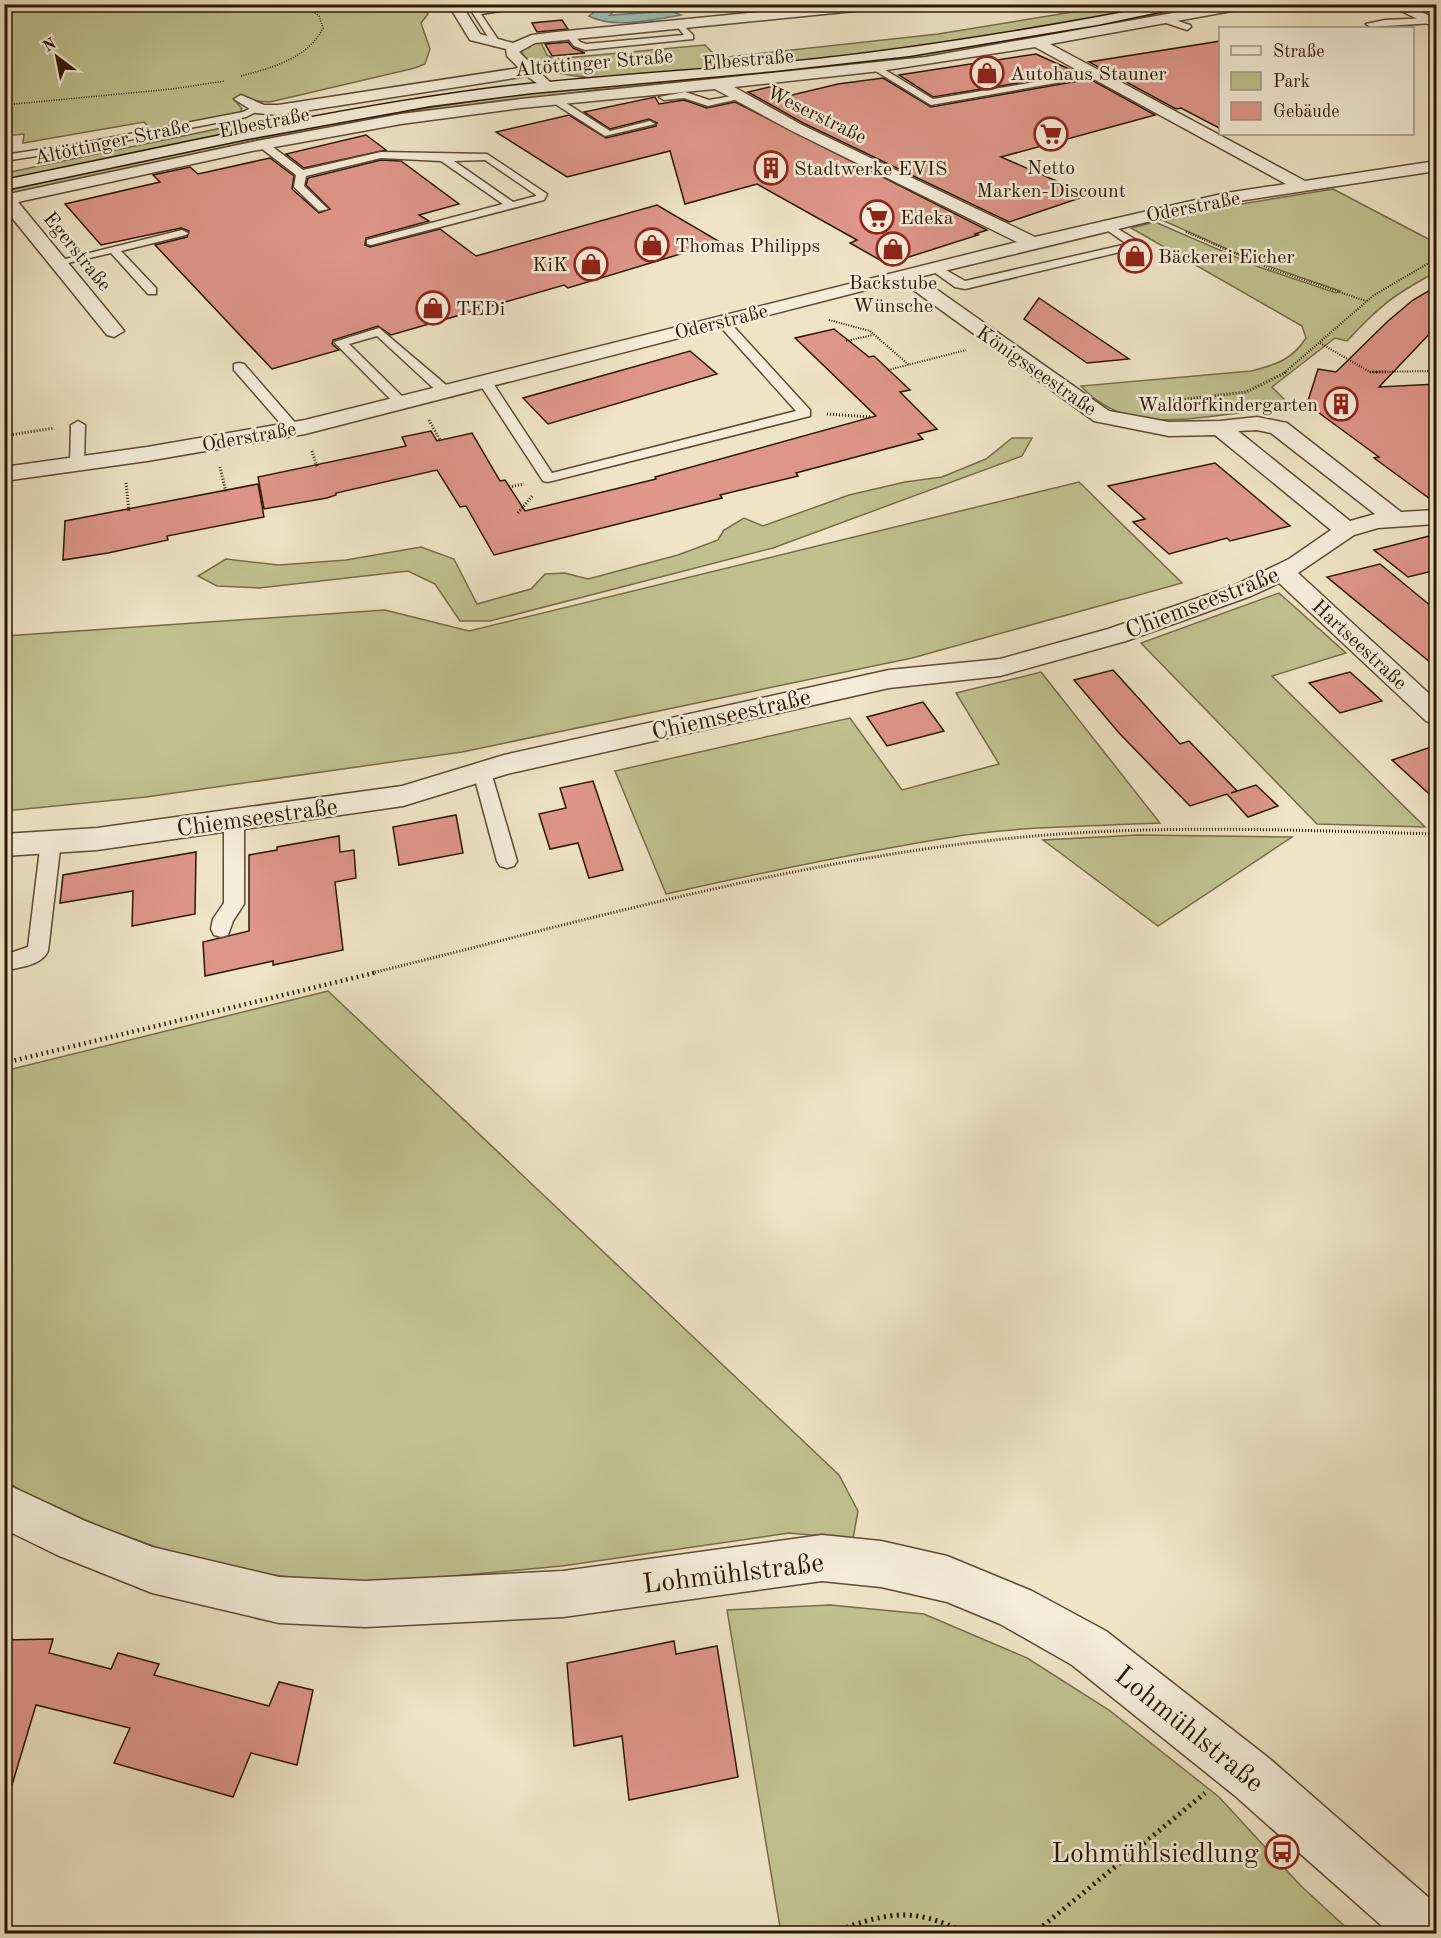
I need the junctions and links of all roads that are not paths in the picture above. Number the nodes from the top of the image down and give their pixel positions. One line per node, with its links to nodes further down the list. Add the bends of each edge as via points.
1 (454, 4): 19 (street, via 475,37)
2 (542, 4): 10 (lane)
3 (884, 4): 9 (street)
4 (1191, 4): 26 (street, Altöttinger Straße, via 902,53)
5 (1248, 4): 11 (street, Elbestraße)
6 (1296, 4): 7 (street)
7 (1331, 4)
8 (1393, 4): 12 (street)
9 (847, 6): 21 (street, via 569,34 532,39)
10 (475, 8): 19 (lane)
11 (1166, 20): 15 (lane); 20 (street, Elbestraße)
12 (1433, 22): 13 (lane)
13 (1404, 23): 14 (lane); 16 (lane)
14 (1370, 24)
15 (1186, 27)
16 (1412, 27)
17 (1414, 28): 18 (lane)
18 (1420, 31)
19 (497, 44): 21 (street)
20 (1039, 44): 22 (street, Elbestraße); 24 (street)
21 (514, 47): 23 (street, via 512,52)
22 (877, 68): 24 (lane, via 931,102); 25 (street, Elbestraße)
23 (530, 71): 26 (street); 30 (street, via 278,110)
24 (1096, 75): 37 (street)
25 (716, 83): 26 (street, Elbestraße); 28 (street, Weserstraße)
26 (549, 92): 31 (lane, via 608,134); 32 (street, Elbestraße); 38 (street, Altöttinger Straße, via 435,100 306,122)
27 (664, 97): 28 (lane, via 685,95 708,103)
28 (738, 98): 44 (street, Weserstraße)
29 (241, 99): 30 (street)
30 (257, 108): 33 (lane, via 246,114 162,131)
31 (650, 124)
32 (261, 143): 36 (lane); 38 (street, Elbestraße)
33 (4, 158)
34 (443, 158): 36 (lane, via 381,155); 39 (lane); 39 (lane, via 487,156 542,194 540,198)
35 (1437, 166): 37 (street, Oderstraße)
36 (301, 174): 40 (lane, via 299,187)
37 (1302, 186): 41 (street, Oderstraße)
38 (5, 195): 46 (street, Egerstraße)
39 (511, 205): 43 (lane)
40 (323, 209)
41 (1105, 224): 44 (street, Oderstraße); 47 (lane, via 1137,245 965,285)
42 (182, 233): 45 (lane)
43 (371, 242)
44 (1030, 242): 47 (street, Oderstraße)
45 (113, 249): 46 (lane); 49 (lane)
46 (59, 262): 51 (street, Egerstraße)
47 (933, 267): 48 (street, Oderstraße)
48 (904, 275): 50 (street, Oderstraße); 57 (street, Königsseestraße, via 1102,416 1158,428)
49 (152, 291)
50 (721, 320): 53 (street, Oderstraße); 53 (lane, via 805,413 548,478)
51 (114, 331)
52 (239, 367): 58 (lane)
53 (486, 382): 54 (street, Oderstraße)
54 (447, 393): 55 (street, Oderstraße); 55 (lane, via 379,332 340,342)
55 (403, 404): 58 (street, Oderstraße)
56 (78, 425): 59 (lane)
57 (1220, 428): 62 (street, Königsseestraße, via 1252,422 1279,428); 63 (street)
58 (293, 429): 59 (street, Oderstraße)
59 (77, 464): 60 (street, Oderstraße)
60 (4, 474)
61 (1437, 517): 62 (street, Chiemseestraße)
62 (1394, 518): 63 (street, Chiemseestraße)
63 (1346, 530): 64 (street, Chiemseestraße)
64 (1283, 573): 65 (street, Hartseestraße); 66 (street, Chiemseestraße, via 1117,635 1000,667 889,679)
65 (1437, 715)
66 (482, 772): 67 (street, Chiemseestraße, via 403,796); 70 (lane)
67 (234, 822): 68 (street, Chiemseestraße); 71 (lane, via 234,904 223,918)
68 (51, 841): 69 (street, Chiemseestraße); 72 (lane, via 38,951)
69 (4, 844)
70 (507, 861)
71 (221, 929)
72 (4, 963)
73 (4, 1505): 74 (street, Lohmühlstraße, via 73,1539 152,1570 279,1600 365,1604 563,1594 822,1558 881,1564 947,1579 1061,1630 1127,1676 1239,1766)
74 (1431, 1934)

